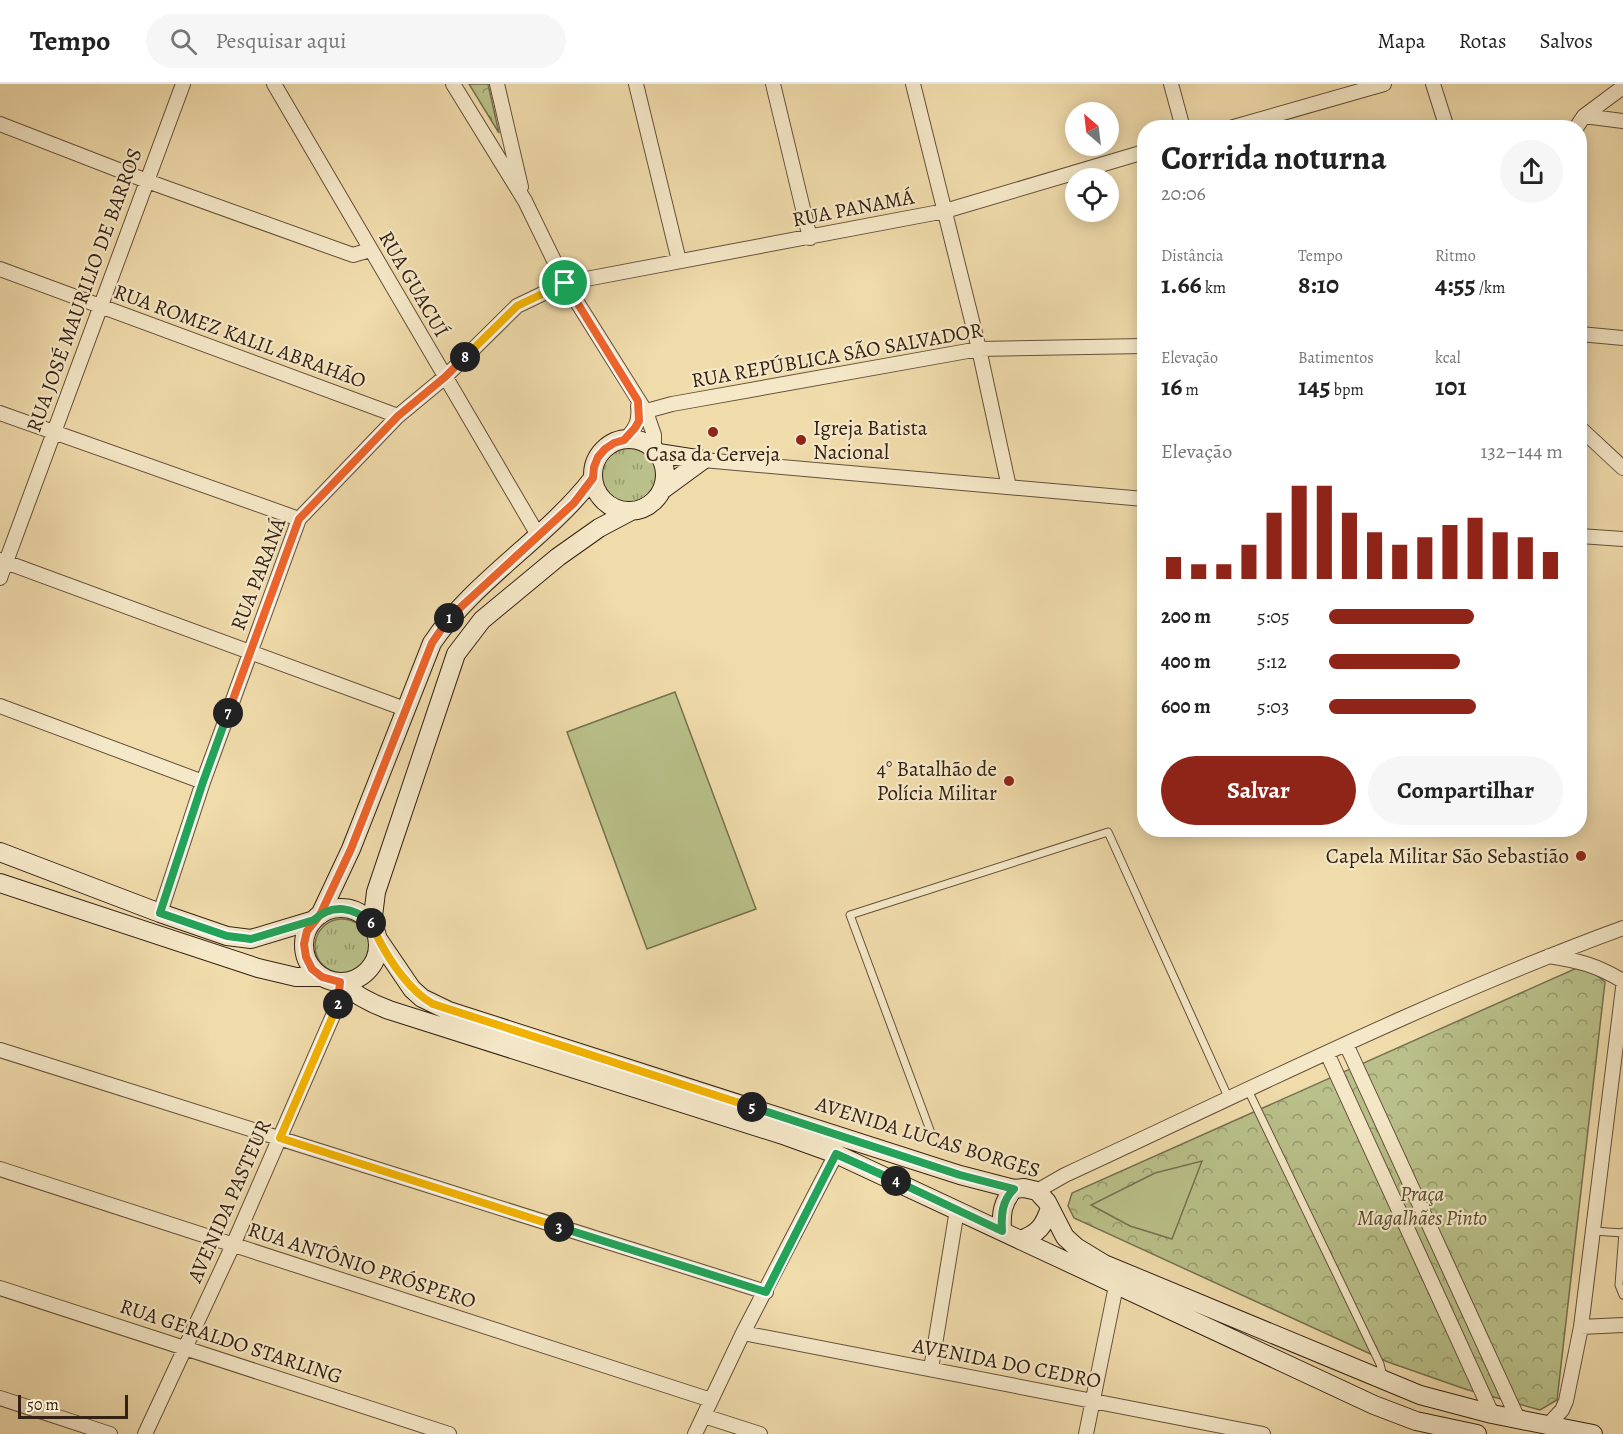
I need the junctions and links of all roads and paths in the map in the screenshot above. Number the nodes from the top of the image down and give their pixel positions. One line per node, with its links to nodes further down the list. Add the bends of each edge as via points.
1 (183, 84): 20 (street, RUA JOSÉ MAURILIO DE BARROS)
2 (274, 84): 24 (street, RUA GUACUÍ)
3 (453, 84): 21 (street)
4 (496, 84): 21 (street)
5 (636, 84): 25 (street)
6 (773, 84): 23 (street)
7 (914, 84): 22 (street)
8 (1171, 84): 12 (street)
9 (1384, 84): 13 (street)
10 (1433, 84): 14 (street)
11 (1623, 87): 15 (street)
12 (1181, 120)
13 (1258, 120)
14 (1444, 120)
15 (1582, 120)
16 (1623, 121): 17 (street)
17 (1587, 122)
18 (0, 124): 20 (street)
19 (1137, 154): 22 (street, RUA PANAMÁ)
20 (147, 181): 24 (street, via 353,255); 28 (street, RUA JOSÉ MAURILIO DE BARROS)
21 (525, 201): 27 (street)
22 (945, 211): 23 (street, RUA PANAMÁ); 32 (street)
23 (810, 238): 25 (street, RUA PANAMÁ)
24 (370, 250): 33 (street, RUA GUACUÍ)
25 (679, 261): 27 (street, RUA PANAMÁ)
26 (0, 269): 28 (street, RUA ROMEZ KALIL ABRAHÃO)
27 (565, 283): 33 (street, RUA PARANÁ, via 517,306); 34 (street)
28 (100, 306): 36 (street, RUA ROMEZ KALIL ABRAHÃO); 37 (street, RUA JOSÉ MAURILIO DE BARROS)
29 (1587, 335): 30 (street)
30 (1623, 338)
31 (1137, 346): 32 (street, RUA REPÚBLICA SÃO SALVADOR)
32 (979, 349): 34 (street, RUA REPÚBLICA SÃO SALVADOR); 44 (street)
33 (445, 377): 36 (street, RUA PARANÁ); 49 (street, RUA GUACUÍ)
34 (641, 409): 39 (street, via 635,428); 40 (street, via 654,435)
35 (0, 413): 37 (street)
36 (398, 416): 48 (street, RUA PARANÁ)
37 (53, 434): 48 (street); 52 (street, RUA JOSÉ MAURILIO DE BARROS)
38 (1587, 435): 42 (street)
39 (624, 440): 40 (street, via 646,443); 43 (street, via 598,457)
40 (656, 452): 41 (street); 45 (street, via 665,471)
41 (703, 460): 44 (street); 45 (street)
42 (1623, 468)
43 (593, 478): 47 (street, via 602,499 610,506); 49 (street, via 574,503)
44 (1009, 487): 46 (street)
45 (662, 490): 47 (street, via 649,505)
46 (1137, 498)
47 (631, 511): 63 (street, via 558,556 482,620 456,654 376,892)
48 (299, 519): 54 (street, RUA PARANÁ)
49 (538, 535): 56 (street, via 449,618 432,643)
50 (1587, 536): 51 (street)
51 (1623, 539)
52 (3, 561): 53 (street, RUA JOSÉ MAURILIO DE BARROS); 54 (street)
53 (0, 578)
54 (250, 653): 56 (street); 57 (street, RUA PARANÁ)
55 (0, 706): 57 (street)
56 (405, 710): 61 (street, via 351,849)
57 (203, 782): 60 (street, RUA PARANÁ)
58 (0, 852): 60 (street)
59 (0, 883): 65 (street, via 258,968)
60 (160, 913): 61 (street, via 227,936 251,939)
61 (317, 917): 63 (street, via 334,909 348,909 362,914); 65 (street, via 307,931 306,957 312,969)
62 (1623, 928): 64 (street)
63 (375, 932): 65 (street, via 379,948 374,964 361,977); 77 (street, AVENIDA LUCAS BORGES, via 412,989 449,1011)
64 (1548, 955): 66 (street, via 1587,963); 68 (street)
65 (331, 980): 74 (street, AVENIDA PASTEUR, via 338,1004); 75 (street, AVENIDA LUCAS BORGES, via 389,1010)
66 (1623, 981)
67 (1623, 988): 82 (street)
68 (1346, 1044): 70 (street); 101 (street)
69 (0, 1050): 74 (street)
70 (1327, 1053): 71 (street); 99 (street)
71 (1248, 1090): 72 (street); 95 (lane, via 1380,1364)
72 (1229, 1099): 73 (lane, via 1108,832 850,915); 78 (street)
73 (930, 1130)
74 (280, 1138): 85 (street, AVENIDA PASTEUR); 88 (street)
75 (836, 1154): 80 (street, AVENIDA LUCAS BORGES); 88 (street)
76 (0, 1169): 85 (street, RUA ANTÔNIO PRÓSPERO)
77 (1014, 1189): 78 (street, AVENIDA LUCAS BORGES); 81 (street, via 1002,1208)
78 (1037, 1191): 79 (street, AVENIDA LUCAS BORGES)
79 (1050, 1208): 84 (street, via 1040,1230); 95 (street, AVENIDA LUCAS BORGES, via 1065,1237 1089,1256)
80 (957, 1210): 81 (street, AVENIDA LUCAS BORGES); 94 (street)
81 (1002, 1231): 84 (street, AVENIDA LUCAS BORGES)
82 (1593, 1231): 83 (lane); 91 (street)
83 (1623, 1232): 89 (lane, via 1619,1285)
84 (1020, 1240): 86 (street, AVENIDA LUCAS BORGES)
85 (233, 1245): 93 (street, AVENIDA PASTEUR); 97 (street, RUA ANTÔNIO PRÓSPERO)
86 (1116, 1286): 98 (street); 102 (street, AVENIDA LUCAS BORGES)
87 (0, 1288): 93 (street, RUA GERALDO STARLING)
88 (766, 1292): 92 (street)
89 (1623, 1295)
90 (1623, 1325): 91 (street)
91 (1581, 1327): 103 (street, via 1566,1401 1562,1410)
92 (743, 1334): 94 (street, AVENIDA DO CEDRO); 97 (street)
93 (186, 1347): 105 (street, AVENIDA PASTEUR); 106 (street, RUA GERALDO STARLING)
94 (931, 1369): 98 (street, AVENIDA DO CEDRO)
95 (1384, 1382): 99 (street, AVENIDA LUCAS BORGES)
96 (0, 1398): 104 (street)
97 (711, 1400): 100 (street)
98 (1093, 1402): 109 (street); 110 (street, AVENIDA DO CEDRO)
99 (1492, 1414): 101 (street, AVENIDA LUCAS BORGES)
100 (704, 1416): 107 (street); 108 (street)
101 (1518, 1419): 103 (street, AVENIDA LUCAS BORGES)
102 (1414, 1427): 111 (street, AVENIDA LUCAS BORGES)
103 (1541, 1429): 112 (street, AVENIDA LUCAS BORGES)
104 (110, 1434)
105 (146, 1434)
106 (449, 1434)
107 (695, 1434)
108 (760, 1434)
109 (1086, 1434)
110 (1263, 1434)
111 (1477, 1434)
112 (1593, 1434)

